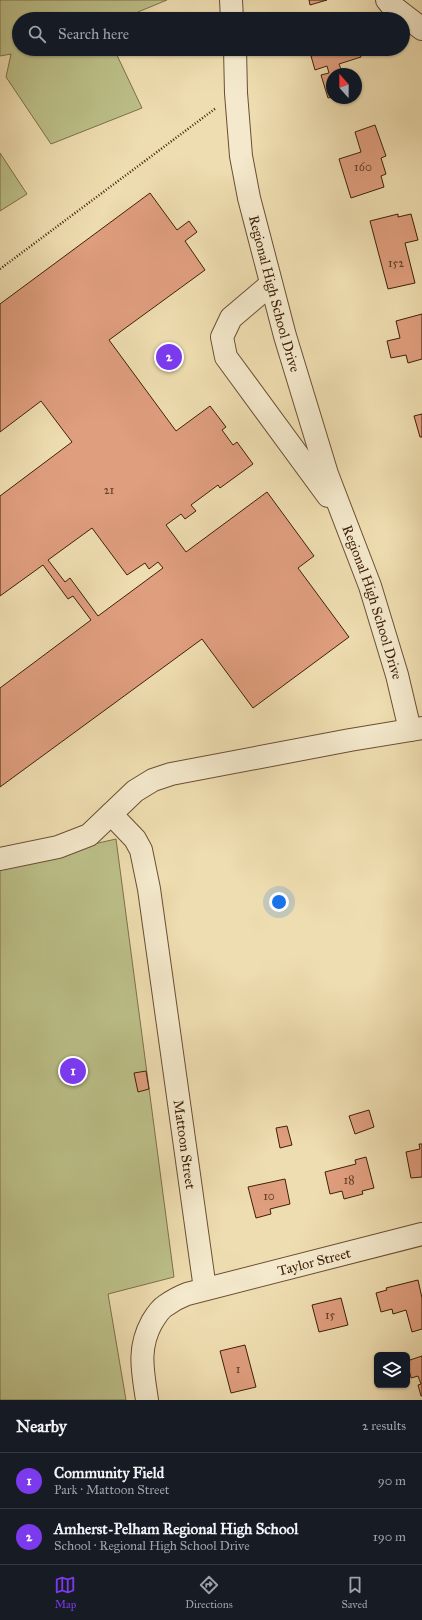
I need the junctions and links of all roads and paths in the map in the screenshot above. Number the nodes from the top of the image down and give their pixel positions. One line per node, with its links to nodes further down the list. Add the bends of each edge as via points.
1 (231, 0): 3 (street)
2 (387, 0): 4 (street)
3 (232, 12)
4 (400, 12)
5 (410, 20): 6 (street)
6 (422, 29)
7 (235, 56): 8 (street, Regional High School Drive)
8 (236, 93): 9 (path); 10 (street, Regional High School Drive, via 241,156 247,191)
9 (0, 269)
10 (271, 284): 11 (street, Regional High School Drive, via 327,474); 11 (street, via 231,318 222,337 226,357)
11 (344, 517): 12 (street, Regional High School Drive, via 370,586)
12 (416, 729): 13 (street, Regional High School Drive, via 171,774 153,780 135,791)
13 (111, 814): 14 (street, Regional High School Drive, via 89,835 58,847); 16 (street, Mattoon Street, via 135,839 141,850 149,888)
14 (0, 859)
15 (422, 1234): 16 (street, Taylor Street)
16 (205, 1289): 17 (street, via 187,1294 164,1306 147,1331 142,1344 141,1363)
17 (147, 1400)

